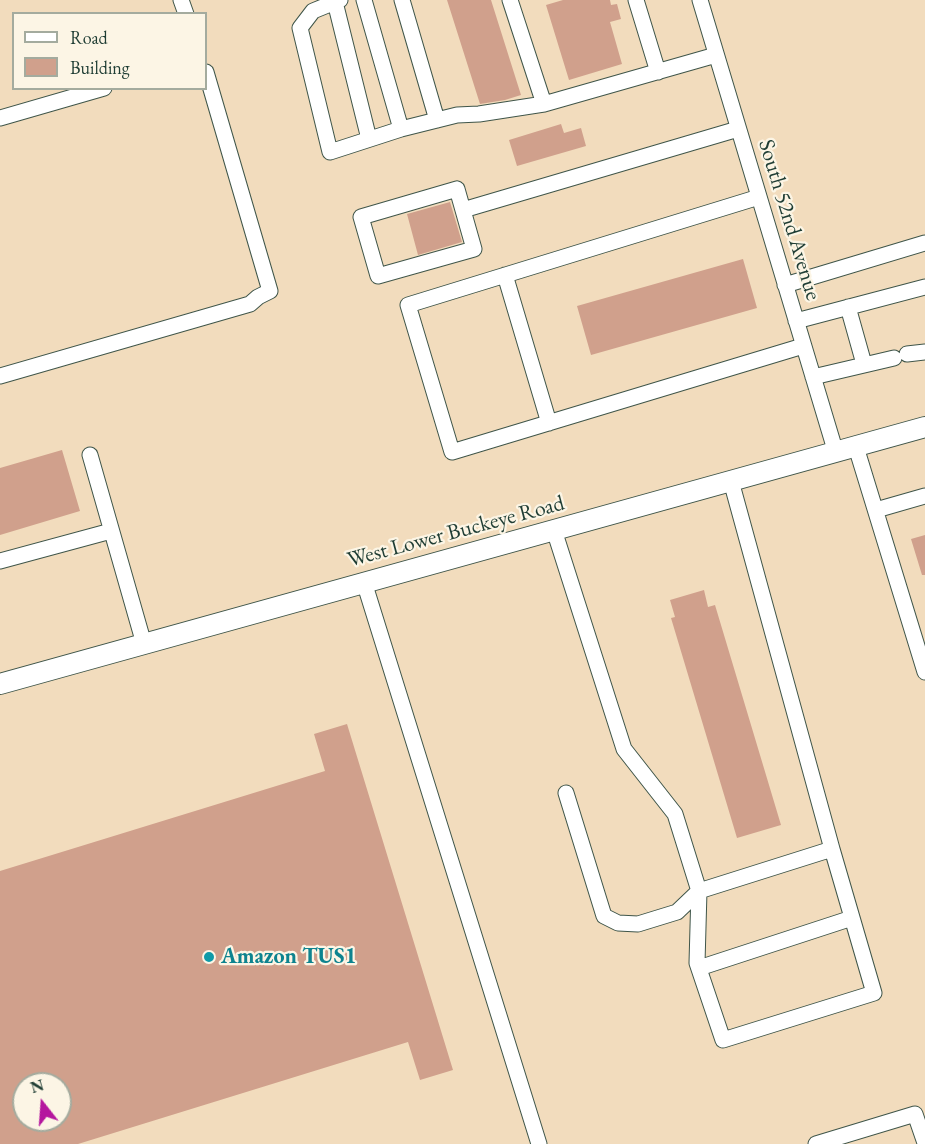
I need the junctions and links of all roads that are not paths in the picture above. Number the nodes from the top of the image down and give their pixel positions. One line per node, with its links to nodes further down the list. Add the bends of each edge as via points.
1 (364, 0): 14 (street)
2 (402, 0): 13 (street)
3 (510, 0): 11 (street)
4 (636, 0): 8 (street)
5 (700, 0): 7 (street, South 52nd Avenue)
6 (337, 1): 16 (street); 16 (street, via 312,11 300,28 330,152)
7 (716, 55): 8 (street); 15 (street, South 52nd Avenue)
8 (658, 72): 11 (street)
9 (207, 75): 28 (street, via 270,291 250,304)
10 (97, 90): 12 (street)
11 (544, 104): 13 (street)
12 (0, 118)
13 (436, 120): 14 (street)
14 (401, 129): 16 (street)
15 (738, 129): 17 (street, South 52nd Avenue); 18 (street)
16 (369, 139)
17 (759, 197): 20 (street); 21 (street, South 52nd Avenue)
18 (463, 210): 18 (street, via 474,249 378,276 361,216 457,189)
19 (925, 243): 21 (street)
20 (506, 275): 30 (street); 30 (street, via 408,305 452,452)
21 (785, 285): 24 (street, South 52nd Avenue)
22 (925, 287): 23 (street)
23 (848, 307): 24 (street); 27 (street)
24 (796, 321): 25 (street, South 52nd Avenue)
25 (804, 346): 29 (street, South 52nd Avenue); 30 (street)
26 (925, 352): 27 (street)
27 (864, 364): 29 (street)
28 (0, 376)
29 (813, 377): 33 (street, South 52nd Avenue)
30 (549, 423)
31 (925, 427): 32 (main road, West Lower Buckeye Road)
32 (856, 447): 33 (main road, West Lower Buckeye Road); 37 (street)
33 (836, 453): 35 (main road, West Lower Buckeye Road)
34 (90, 455): 39 (street)
35 (731, 482): 38 (main road, West Lower Buckeye Road); 46 (street)
36 (925, 496): 37 (street)
37 (876, 510): 43 (street)
38 (554, 530): 41 (main road, West Lower Buckeye Road); 47 (street, via 624,749 675,814)
39 (111, 531): 40 (street); 42 (street)
40 (0, 561)
41 (364, 582): 42 (main road, West Lower Buckeye Road); 52 (street)
42 (144, 644): 44 (main road, West Lower Buckeye Road)
43 (925, 672)
44 (0, 684)
45 (566, 793): 47 (street, via 604,916 618,923 638,924 677,912)
46 (831, 849): 47 (street); 48 (street)
47 (699, 891): 49 (street)
48 (852, 918): 49 (street); 49 (street, via 874,993 723,1040)
49 (699, 968)
50 (920, 1109): 51 (street); 53 (street)
51 (925, 1143)
52 (539, 1144)
53 (816, 1144)

